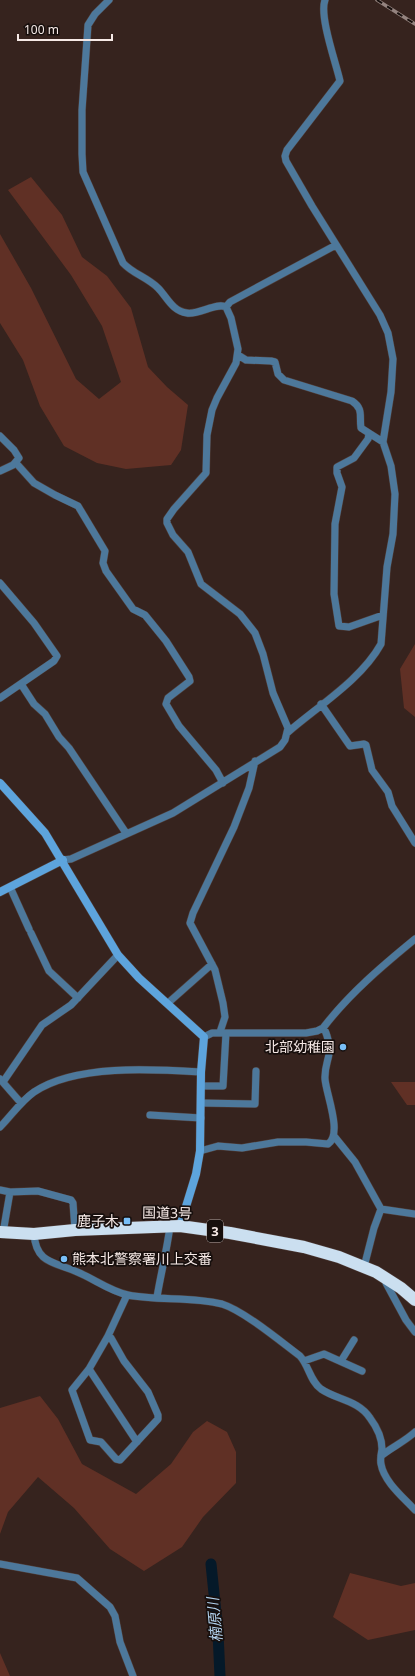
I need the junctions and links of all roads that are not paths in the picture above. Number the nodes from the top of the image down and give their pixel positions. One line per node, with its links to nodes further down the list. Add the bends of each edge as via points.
1 (109, 0): 4 (street, via 88,25 82,110 83,172 123,263 129,270 152,283 182,312 196,313 221,306)
2 (324, 3): 3 (street, via 327,29 340,81 285,156)
3 (336, 245): 4 (street, via 230,302); 8 (street, via 380,315 388,333 393,358)
4 (226, 308): 5 (street, via 231,318)
5 (238, 356): 6 (street, via 246,360 275,362 278,374 284,380 358,404 361,428); 16 (street, via 212,410 207,435 206,473 170,514 167,523 173,535 188,552 201,584 240,614 255,633)
6 (369, 434): 8 (street); 12 (street, via 354,458 337,467 342,487 335,524 334,594 339,626 349,627)
7 (0, 436): 9 (street, via 18,456)
8 (383, 442): 12 (street, via 391,466 395,494)
9 (16, 463): 10 (street); 19 (street, via 34,482 78,506 105,551 103,563 106,571 133,609 146,617 177,657 190,682 168,698 166,704 179,726 216,770)
10 (0, 471)
11 (0, 583): 13 (street, via 34,622 57,656 54,661)
12 (383, 614): 15 (street, via 381,644 376,653 362,671)
13 (21, 684): 14 (street); 20 (street, via 70,748)
14 (0, 698)
15 (321, 704): 16 (street); 21 (street, via 350,746 366,745 372,770 388,792 392,806)
16 (288, 733): 17 (street, via 280,747)
17 (255, 761): 19 (street); 27 (street, via 250,788 190,922)
18 (0, 783): 22 (street, via 45,833)
19 (223, 783): 20 (street, via 173,814)
20 (126, 833): 22 (street, via 72,859)
21 (415, 842)
22 (62, 860): 23 (street); 26 (street)
23 (10, 887): 24 (street); 28 (street, via 49,971)
24 (0, 892)
25 (415, 939): 30 (street, via 384,964)
26 (118, 955): 28 (street); 29 (street, via 139,978)
27 (212, 964): 29 (street); 31 (street, via 224,1010)
28 (78, 998): 35 (street, via 42,1025)
29 (168, 1003): 32 (street)
30 (322, 1028): 31 (street, via 306,1033); 42 (street, via 330,1045 325,1078 335,1125)
31 (223, 1033): 32 (street, via 212,1033); 36 (street, via 223,1086)
32 (204, 1037): 34 (street)
33 (256, 1071): 37 (street, via 255,1104)
34 (201, 1072): 36 (street); 38 (street, via 148,1069 73,1076 34,1092)
35 (1, 1081): 38 (street)
36 (201, 1086): 37 (street)
37 (201, 1102): 40 (street)
38 (22, 1103): 41 (street)
39 (150, 1115): 40 (street)
40 (201, 1118): 43 (street)
41 (0, 1127)
42 (334, 1136): 43 (street, via 328,1144 278,1142 242,1148 218,1146); 46 (street, via 355,1162)
43 (200, 1151): 48 (street, via 196,1174)
44 (0, 1190): 45 (street)
45 (10, 1192): 49 (street, via 38,1191 71,1200); 50 (street)
46 (382, 1209): 47 (street); 52 (street, via 374,1228)
47 (415, 1214)
48 (175, 1226): 49 (highway, 国道3号 / 3); 52 (highway, 国道3号 / 3, via 304,1247); 55 (street, via 162,1269)
49 (75, 1230): 51 (highway, 国道3号 / 3)
50 (2, 1232): 51 (highway, 国道3号 / 3)
51 (34, 1234): 54 (street, via 39,1252 45,1259)
52 (364, 1267): 53 (highway, 国道3号 / 3)
53 (387, 1279): 56 (highway, 国道3号 / 3); 57 (street, via 386,1283)
54 (127, 1295): 55 (street); 58 (street)
55 (157, 1297): 60 (street, via 221,1304 234,1309)
56 (415, 1300)
57 (415, 1332)
58 (108, 1336): 62 (street); 65 (street, via 148,1392 158,1415 158,1419)
59 (354, 1340): 61 (street)
60 (304, 1361): 61 (street, via 324,1354); 66 (street, via 310,1376 320,1388 353,1403 370,1417 380,1438)
61 (341, 1361): 63 (street)
62 (89, 1369): 65 (street); 65 (street, via 72,1390 90,1440 101,1442 116,1459 120,1460)
63 (362, 1371)
64 (415, 1432): 66 (street)
65 (137, 1442)
66 (381, 1456): 67 (street, via 381,1465 386,1475)
67 (415, 1510)
68 (0, 1564): 69 (street, via 77,1578 113,1611 120,1642)
69 (133, 1676)

